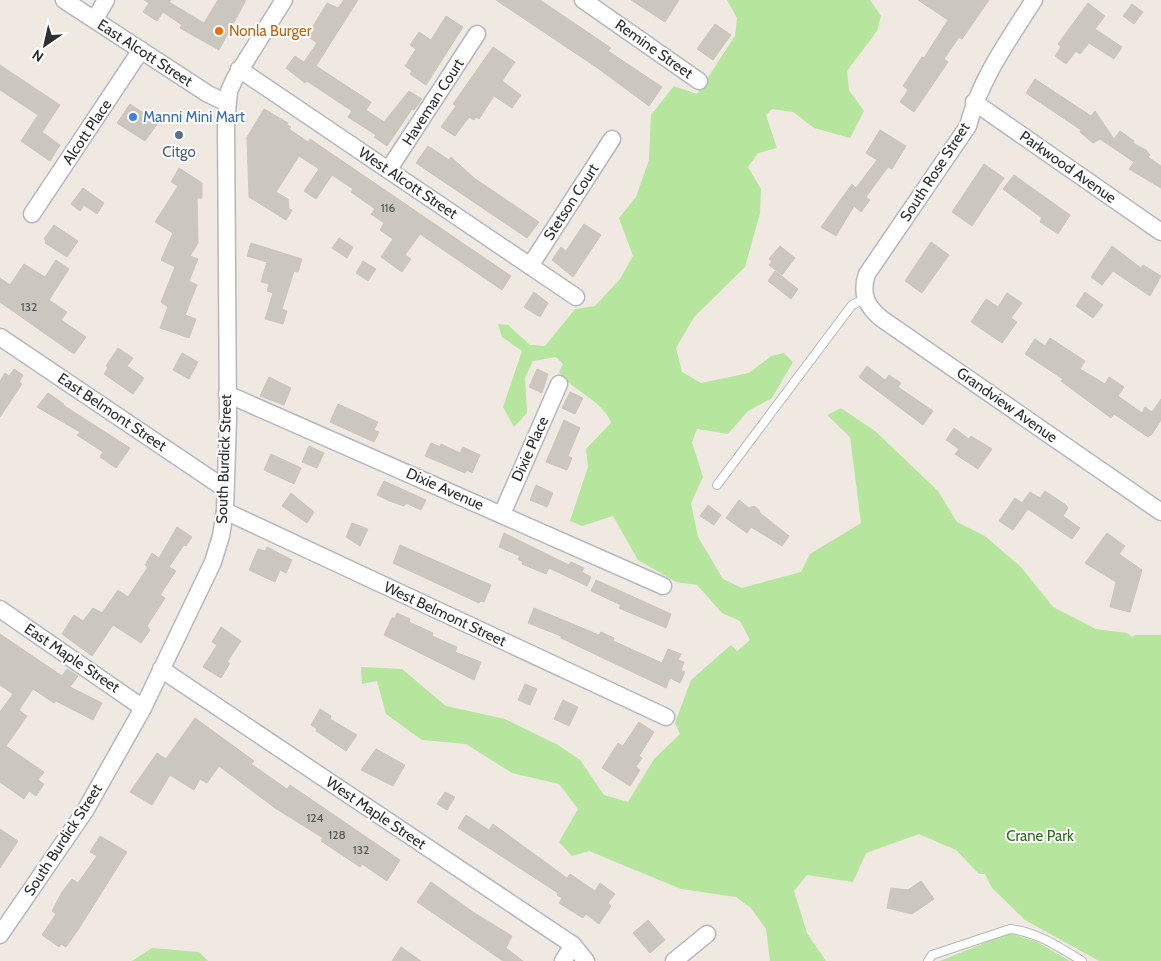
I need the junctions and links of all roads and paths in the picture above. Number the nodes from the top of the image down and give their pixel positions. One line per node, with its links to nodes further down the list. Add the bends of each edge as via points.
1 (64, 0): 6 (street, East Alcott Street)
2 (106, 0): 6 (street)
3 (284, 0): 9 (street, South Burdick Street)
4 (583, 0): 10 (street, Remine Street)
5 (1034, 0): 11 (street, South Rose Street, via 993,64)
6 (94, 19): 8 (street, East Alcott Street)
7 (477, 34): 14 (street, Haveman Court)
8 (141, 50): 12 (street, East Alcott Street); 15 (street, Alcott Place)
9 (239, 69): 12 (street, South Burdick Street); 14 (street, West Alcott Street)
10 (699, 81)
11 (974, 102): 16 (street, Parkwood Avenue); 18 (street, South Rose Street, via 968,126 867,274)
12 (227, 104): 22 (street, South Burdick Street)
13 (612, 139): 17 (street, Stetson Court)
14 (389, 169): 17 (street, West Alcott Street)
15 (32, 214)
16 (1160, 229)
17 (530, 266): 19 (street, West Alcott Street)
18 (864, 295): 23 (lane, via 852,305); 26 (street, Grandview Avenue, via 870,308 882,319)
19 (576, 297)
20 (0, 337): 24 (street, East Belmont Street)
21 (559, 384): 27 (street, Dixie Place)
22 (227, 394): 24 (street, South Burdick Street); 27 (street, Dixie Avenue)
23 (717, 485)
24 (224, 488): 25 (street, South Burdick Street)
25 (224, 511): 30 (street, South Burdick Street, via 213,562); 32 (street, West Belmont Street)
26 (1161, 512)
27 (502, 514): 28 (street, Dixie Avenue)
28 (663, 586)
29 (0, 609): 31 (street, East Maple Street)
30 (161, 669): 31 (street, South Burdick Street); 35 (street, West Maple Street)
31 (143, 708): 34 (street, South Burdick Street, via 85,811)
32 (666, 717)
33 (706, 934): 38 (street)
34 (0, 935)
35 (573, 945): 36 (street); 37 (street, West Maple Street)
36 (562, 961)
37 (586, 961)
38 (674, 961)
39 (928, 961): 40 (lane, via 932,955 1010,929 1037,936)
40 (1082, 961)

